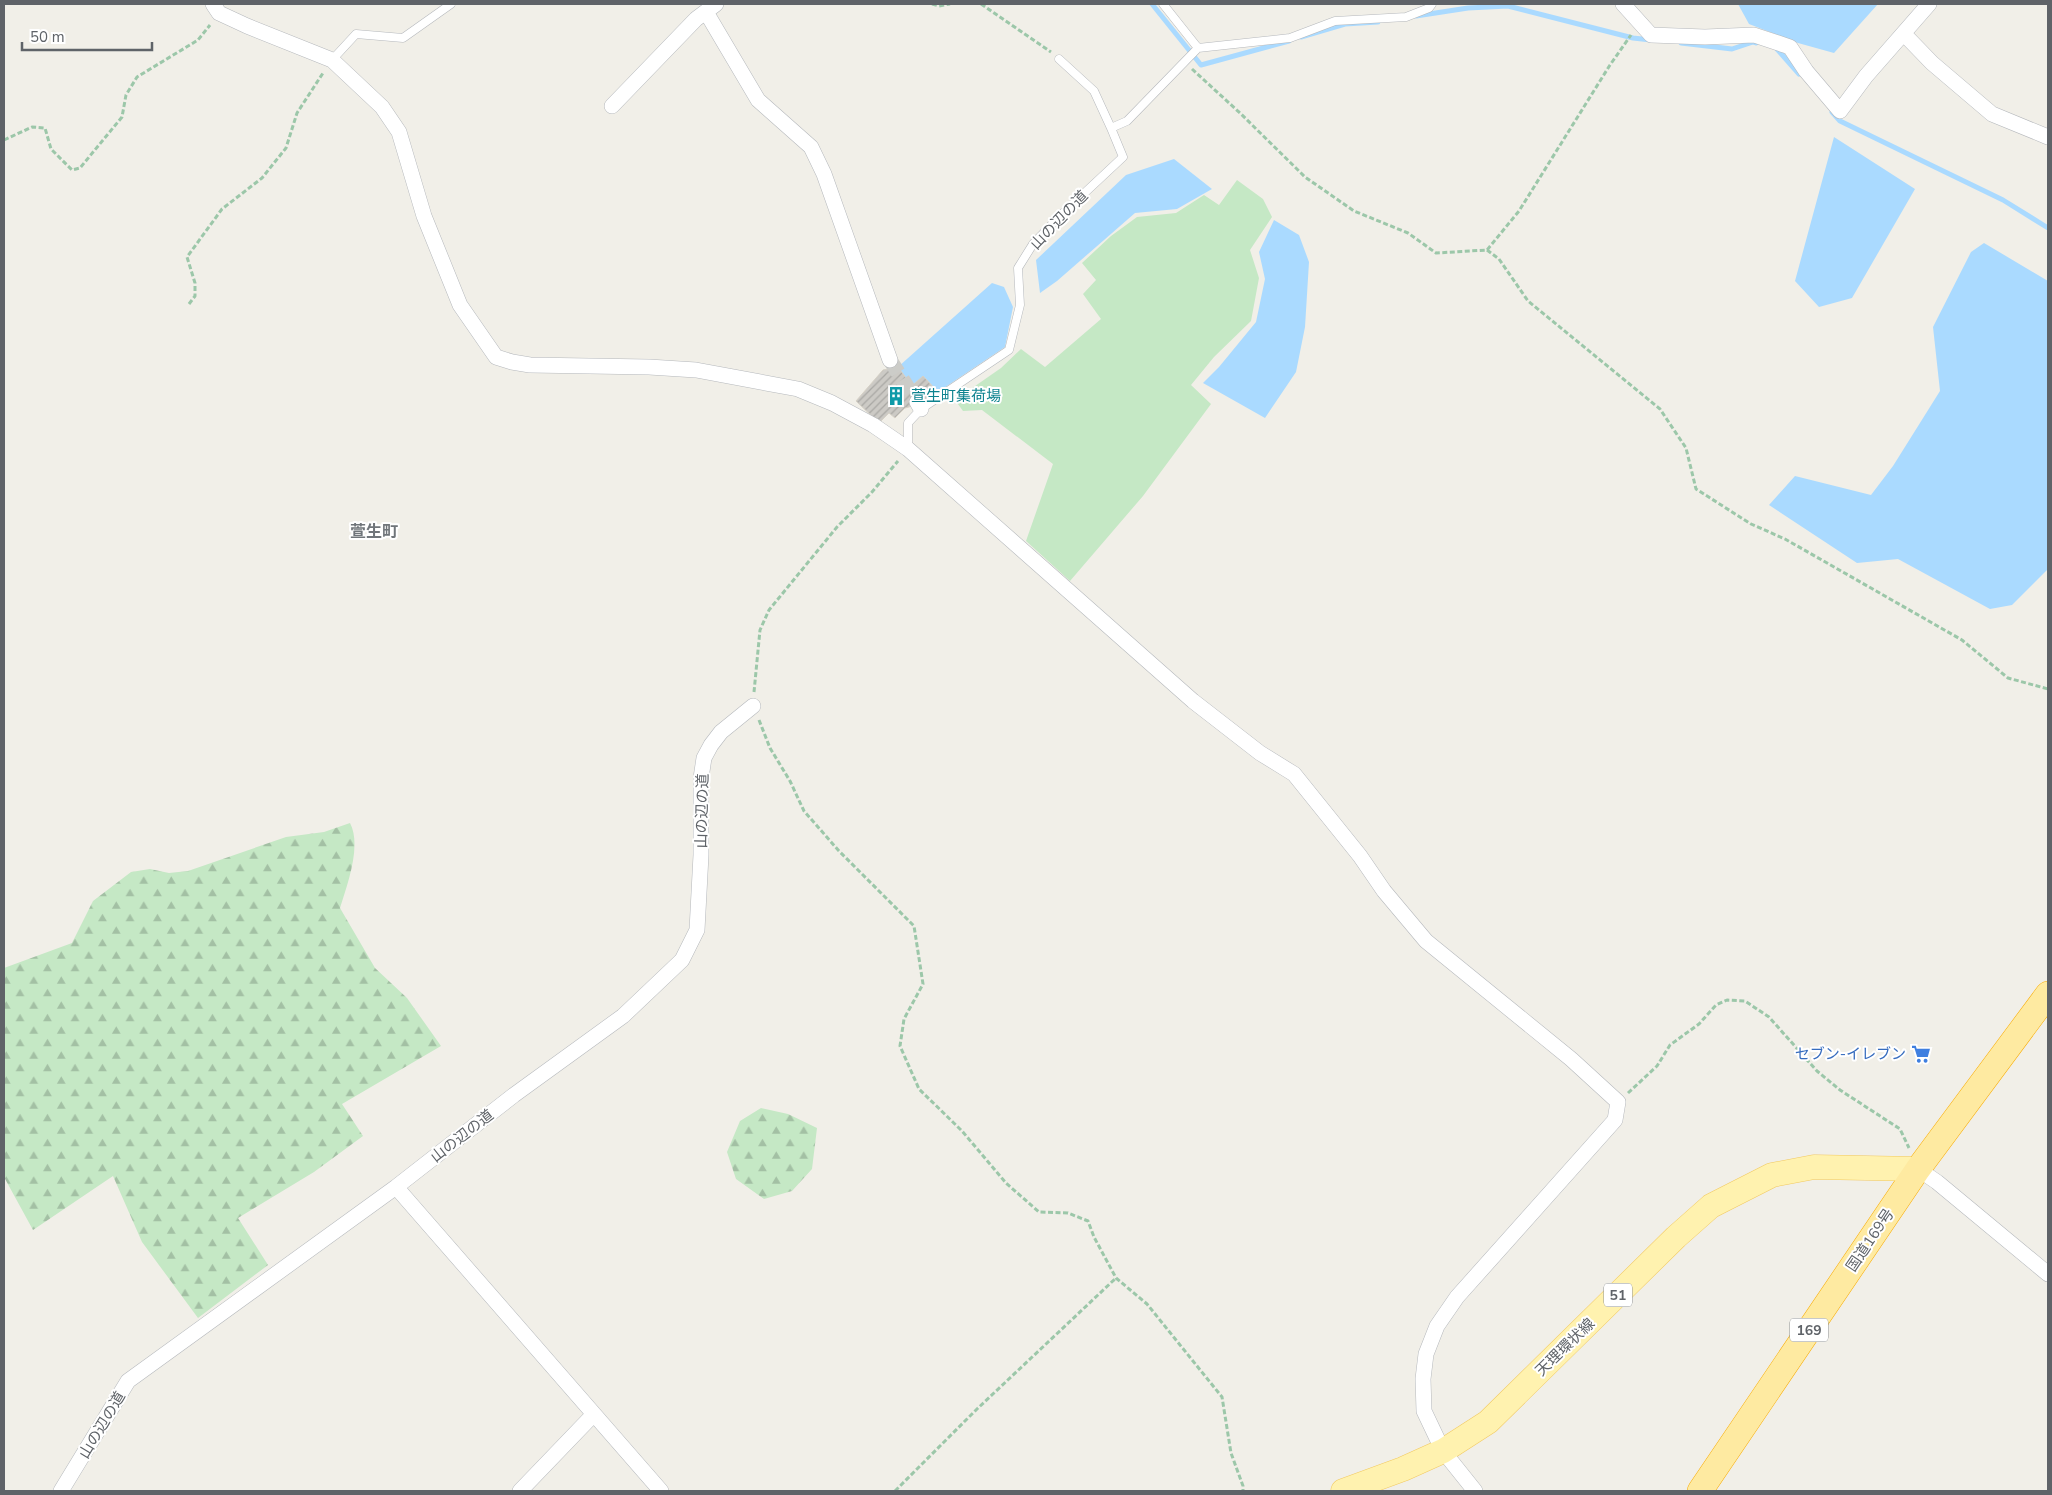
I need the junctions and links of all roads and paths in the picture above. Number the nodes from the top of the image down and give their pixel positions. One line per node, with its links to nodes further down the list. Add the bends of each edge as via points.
1 (451, 4): 15 (lane, via 403,38 356,34)
2 (932, 4): 3 (path)
3 (950, 4)
4 (981, 4): 14 (path)
5 (1163, 4): 13 (lane)
6 (1432, 4): 13 (lane, via 1406,17 1335,21 1290,38)
7 (1623, 4): 11 (street)
8 (1929, 4): 12 (street)
9 (708, 6): 17 (street); 23 (street, via 758,100 811,147 824,174)
10 (217, 7): 15 (street, via 247,26); 20 (path, via 198,40 137,77 126,95 122,117 80,168 72,170 51,149 45,128 32,127)
11 (1640, 23): 12 (street, via 1651,35 1705,37 1754,34 1790,47 1840,111); 21 (path, via 1519,211)
12 (1904, 34): 19 (street, via 1932,63 1992,114)
13 (1198, 48): 16 (lane)
14 (1059, 58): 18 (lane, via 1094,91)
15 (332, 60): 22 (path, via 296,113 286,148 262,178 222,209 187,257 195,283 195,296); 24 (street, via 382,107 399,132 424,216 460,305 496,357 530,365 696,370 798,389 873,425)
16 (1184, 62): 18 (lane, via 1127,121); 21 (path, via 1298,171 1354,211 1408,233 1436,253)
17 (612, 106)
18 (1111, 128): 24 (lane, 山の辺の道, via 1123,157 1033,244 1018,268 1020,305 1009,350 919,405 908,423)
19 (2048, 137)
20 (4, 140)
21 (1487, 250): 25 (path, via 1498,259 1528,301 1660,409 1686,448 1696,489 1751,524 1785,539 1962,640 2008,678)
22 (189, 304)
23 (890, 360)
24 (908, 449): 26 (path, via 837,527 769,610 760,630); 28 (street, via 1193,701 1260,753 1294,774 1426,941 1571,1059)
25 (2048, 689)
26 (754, 706): 30 (street, 山の辺の道, via 721,732 704,758 697,930 682,960 623,1016); 32 (path, via 770,748 804,811 914,926 923,984 904,1019 900,1046 919,1089 962,1131 1006,1183 1039,1212 1068,1213 1088,1221)
27 (2048, 994): 29 (highway, 国道169号 / 169)
28 (1618, 1102): 29 (path, via 1657,1066 1670,1045 1699,1024 1716,1005 1727,1000 1745,1001 1769,1017 1817,1071 1840,1090 1900,1129); 34 (street, via 1615,1120 1457,1297 1437,1326 1426,1354 1424,1411)
29 (1918, 1169): 31 (street); 34 (main road, 天理環状線 / 51, via 1814,1167 1772,1175 1711,1206 1488,1422); 42 (highway, 国道169号 / 169)
30 (396, 1187): 33 (street); 35 (street, 山の辺の道, via 128,1382)
31 (2048, 1274)
32 (1116, 1278): 38 (path); 39 (path, via 1147,1304 1222,1398 1231,1453)
33 (594, 1414): 36 (street); 37 (street)
34 (1443, 1451): 40 (main road, 天理環状線 / 51, via 1403,1470); 41 (street)
35 (61, 1491)
36 (520, 1491)
37 (661, 1491)
38 (895, 1491)
39 (1243, 1491)
40 (1343, 1491)
41 (1475, 1491)
42 (1700, 1491)

